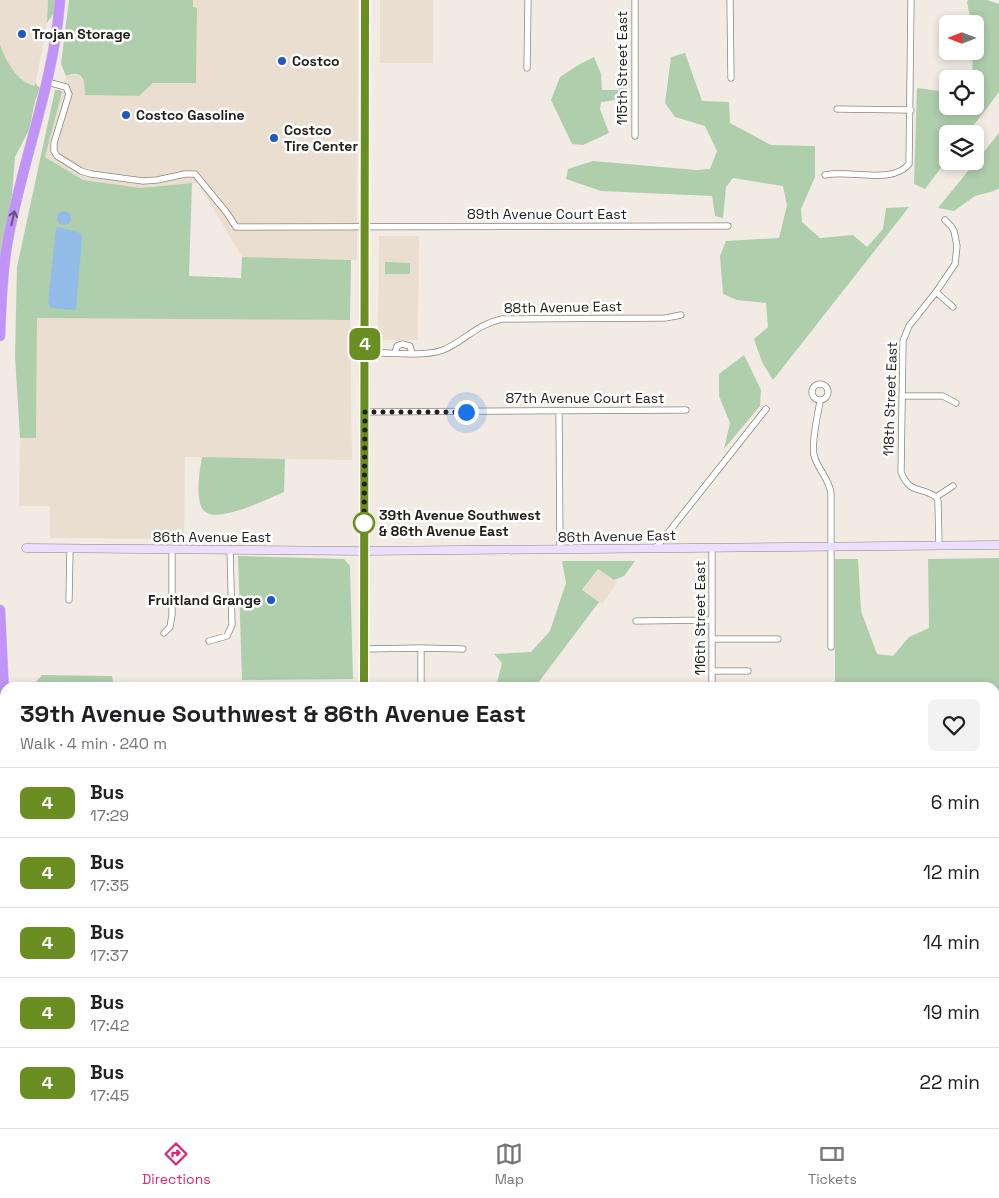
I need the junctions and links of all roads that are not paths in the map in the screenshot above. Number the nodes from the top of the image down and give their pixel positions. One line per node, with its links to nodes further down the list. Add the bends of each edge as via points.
1 (60, 0): 9 (highway)
2 (366, 0): 16 (street)
3 (528, 0): 7 (street)
4 (635, 0): 12 (street, 115th Street East)
5 (730, 0): 8 (street)
6 (911, 0): 11 (street)
7 (527, 68)
8 (731, 78)
9 (48, 82): 16 (street, 89th Avenue Court East, via 65,86 69,94 54,151 81,171 143,181 195,174 236,227); 20 (highway, one-way to 9, via 7,245)
10 (836, 109): 11 (street)
11 (911, 110): 13 (street, via 910,158 906,168 889,175 848,173)
12 (635, 136)
13 (824, 176)
14 (945, 220): 17 (street, 118th Street East, via 954,231 957,259)
15 (728, 226): 16 (street, 89th Avenue Court East)
16 (366, 228): 21 (street)
17 (936, 292): 18 (street); 24 (street, 118th Street East, via 905,333)
18 (952, 307)
19 (681, 316): 23 (street, 88th Avenue East, via 502,319 478,328 442,350)
20 (0, 336)
21 (365, 352): 22 (street, 88th Avenue East); 30 (street)
22 (395, 353): 23 (street, 88th Avenue East); 23 (street, via 397,346 402,344 410,346)
23 (412, 353)
24 (902, 396): 26 (street, via 943,396); 32 (street, 118th Street East, via 901,472 912,488)
25 (820, 401): 35 (street, via 813,448 831,489)
26 (956, 403)
27 (766, 409): 38 (street)
28 (686, 410): 29 (street, 87th Avenue Court East)
29 (559, 411): 30 (street, 87th Avenue Court East); 42 (street)
30 (365, 412): 43 (street)
31 (954, 486): 32 (street)
32 (936, 497): 34 (street)
33 (999, 545): 34 (street, 86th Avenue East)
34 (939, 546): 35 (street, 86th Avenue East)
35 (831, 547): 39 (street, 86th Avenue East); 52 (street)
36 (26, 548): 37 (street, 86th Avenue East)
37 (70, 548): 40 (street, 86th Avenue East); 44 (street)
38 (656, 548): 39 (street, 86th Avenue East); 42 (street, 86th Avenue East)
39 (712, 548): 46 (street, 116th Street East)
40 (172, 549): 41 (street, 86th Avenue East); 48 (street, via 172,615 170,627)
41 (230, 549): 43 (street, 86th Avenue East); 51 (street, via 232,625 227,636)
42 (560, 549): 43 (street, 86th Avenue East)
43 (364, 551): 54 (street)
44 (70, 600)
45 (0, 610): 58 (highway)
46 (712, 620): 47 (street); 49 (street, 116th Street East)
47 (636, 621)
48 (164, 633)
49 (713, 639): 50 (street); 56 (street, 116th Street East)
50 (778, 639)
51 (209, 640)
52 (832, 647)
53 (421, 648): 54 (street); 55 (street); 60 (street)
54 (364, 649): 59 (street)
55 (463, 650)
56 (713, 671): 57 (street); 61 (street, 116th Street East)
57 (748, 671)
58 (3, 682)
59 (364, 682)
60 (421, 682)
61 (712, 682)

